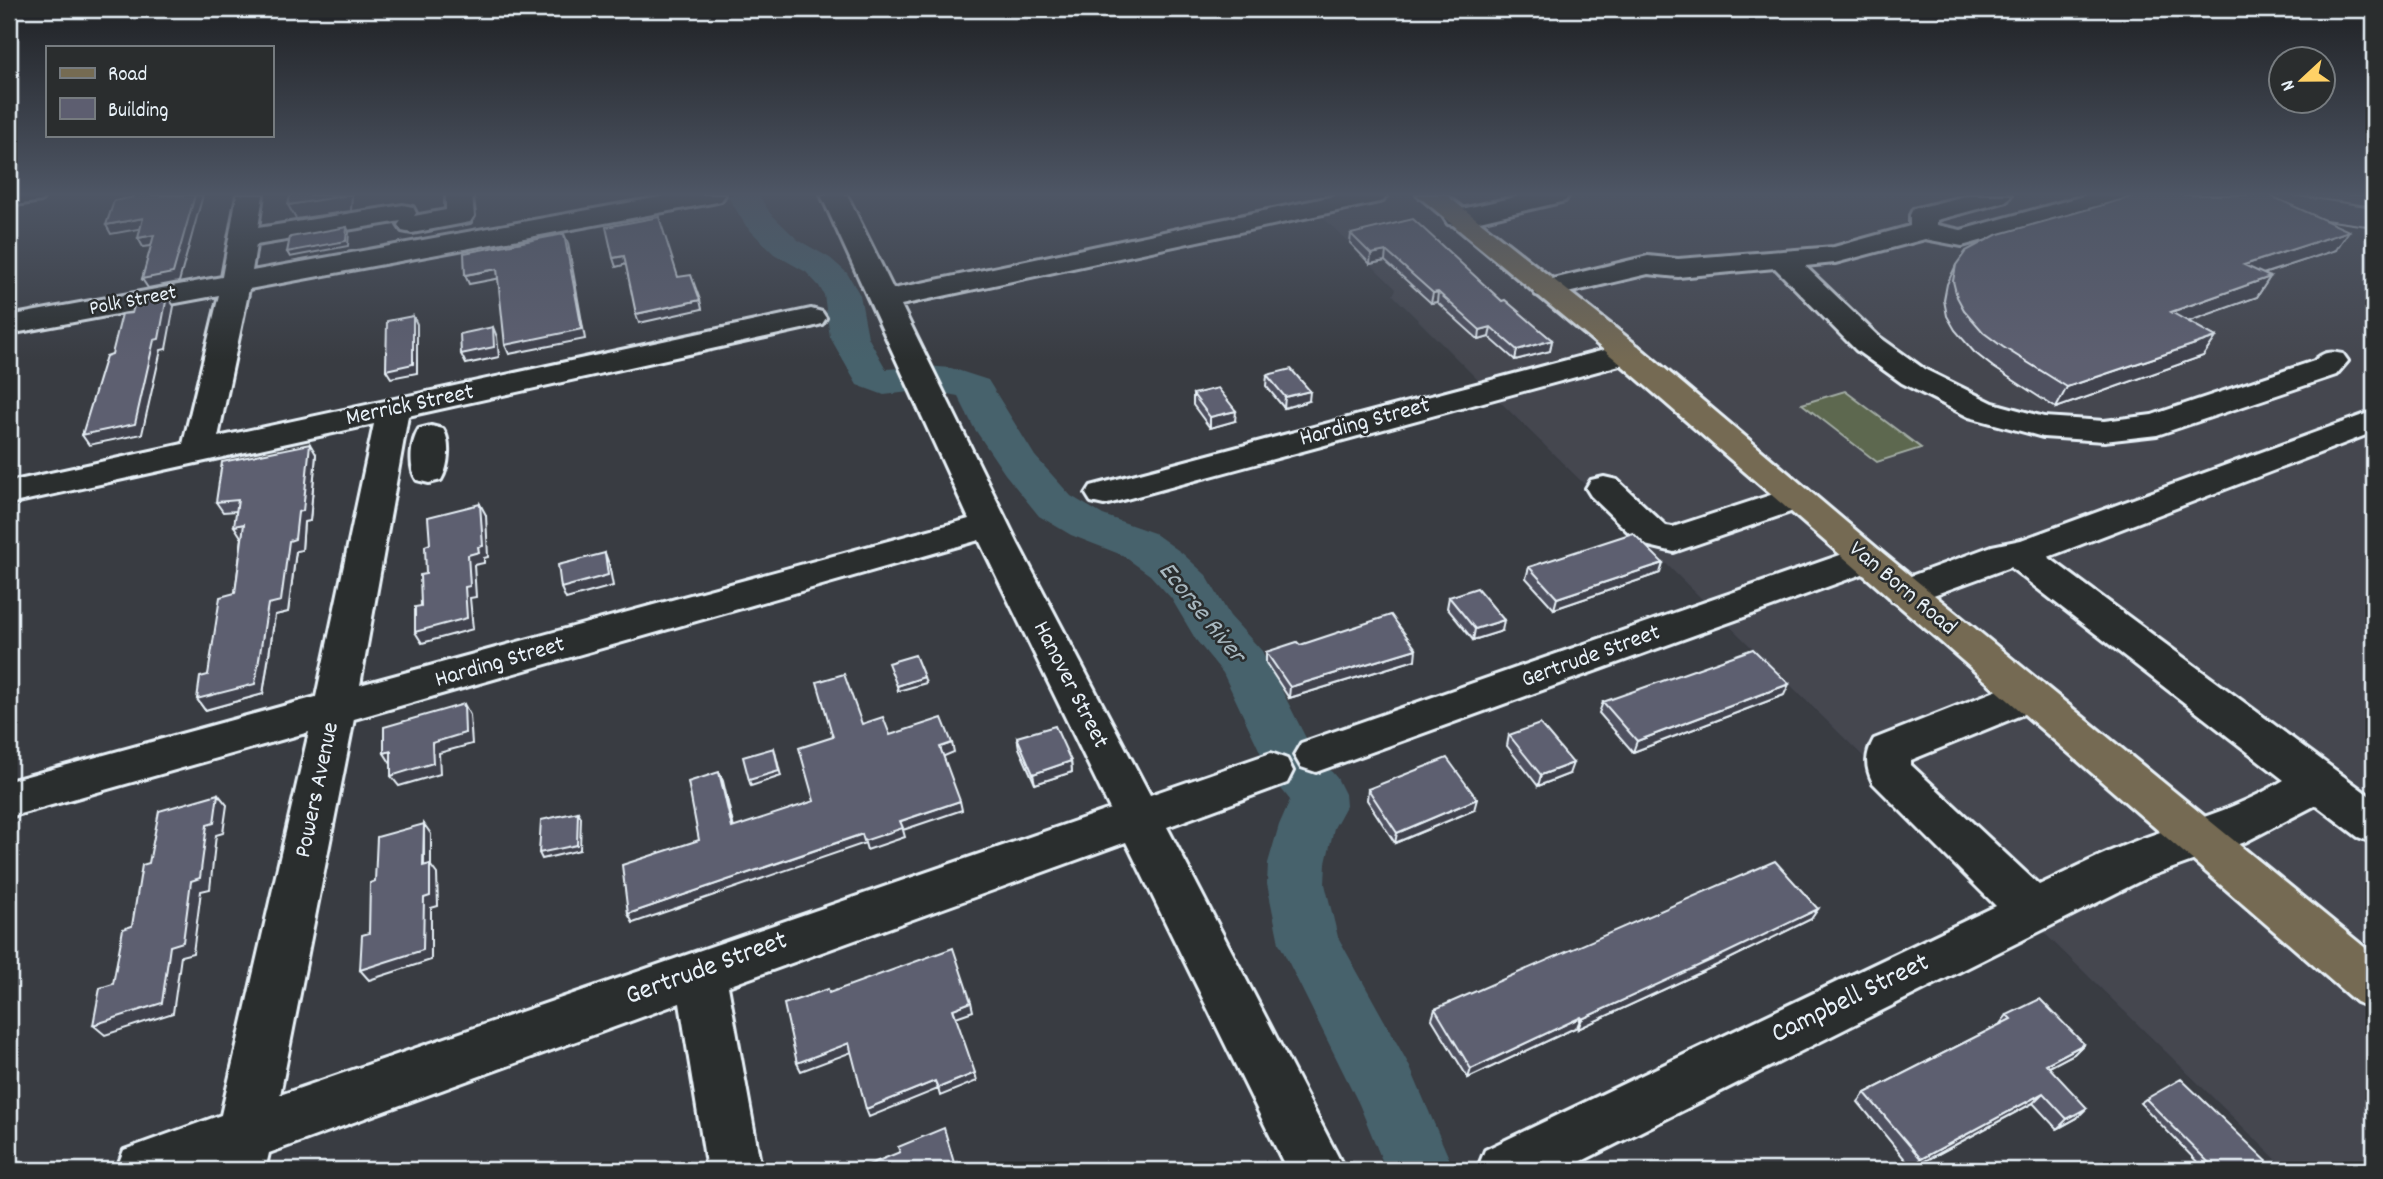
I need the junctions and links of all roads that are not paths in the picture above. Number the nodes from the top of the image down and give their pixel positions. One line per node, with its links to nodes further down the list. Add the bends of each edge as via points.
1 (241, 250): 9 (street)
2 (326, 250): 9 (street, Polk Street)
3 (860, 250): 11 (street, Hanover Street)
4 (1117, 250): 11 (street)
5 (1498, 250): 10 (main road, Van Born Road)
6 (1856, 250): 7 (street)
7 (1784, 261): 8 (street); 16 (street, via 1867,343 1913,376 1981,410 2043,427 2104,431 2157,425 2325,368)
8 (1678, 268): 10 (street, via 1648,265); 12 (street, via 1669,281)
9 (236, 283): 14 (street, Polk Street); 20 (street)
10 (1546, 289): 12 (main road, Van Born Road)
11 (884, 300): 26 (street, Hanover Street)
12 (1571, 309): 15 (main road, Van Born Road)
13 (811, 318): 17 (street, Merrick Street)
14 (9, 325)
15 (1626, 353): 24 (street, Harding Street); 25 (main road, Van Born Road)
16 (2332, 361)
17 (393, 410): 20 (street, Merrick Street); 31 (street, Powers Avenue)
18 (2372, 424): 27 (street)
19 (432, 436): 21 (street)
20 (198, 452): 23 (street, Merrick Street)
21 (429, 472)
22 (1604, 488): 25 (street, via 1654,535 1674,540)
23 (9, 494)
24 (1104, 494)
25 (1795, 498): 28 (main road, Van Born Road)
26 (990, 525): 31 (street, Harding Street); 36 (street, Hanover Street)
27 (2017, 553): 29 (street); 34 (street)
28 (1866, 559): 29 (main road, Van Born Road); 32 (street, Gertrude Street)
29 (1906, 592): 30 (main road, Van Born Road)
30 (2028, 695): 38 (main road, Van Born Road); 39 (street, via 1889,751 1889,771)
31 (334, 709): 35 (street, Harding Street); 42 (street, Powers Avenue)
32 (1317, 755)
33 (1270, 771): 36 (street, Gertrude Street)
34 (2316, 780): 37 (street); 38 (street, Campbell Street, via 2291,800)
35 (9, 799)
36 (1137, 818): 40 (street, Gertrude Street); 45 (street, Hanover Street)
37 (2374, 824)
38 (2201, 841): 39 (street, Campbell Street, via 2134,862); 41 (main road, Van Born Road)
39 (2033, 911): 46 (street, Campbell Street)
40 (701, 973): 42 (street, Gertrude Street); 43 (street)
41 (2374, 986)
42 (241, 1153): 44 (street, Gertrude Street)
43 (732, 1163)
44 (144, 1170)
45 (1317, 1170)
46 (1505, 1170)

